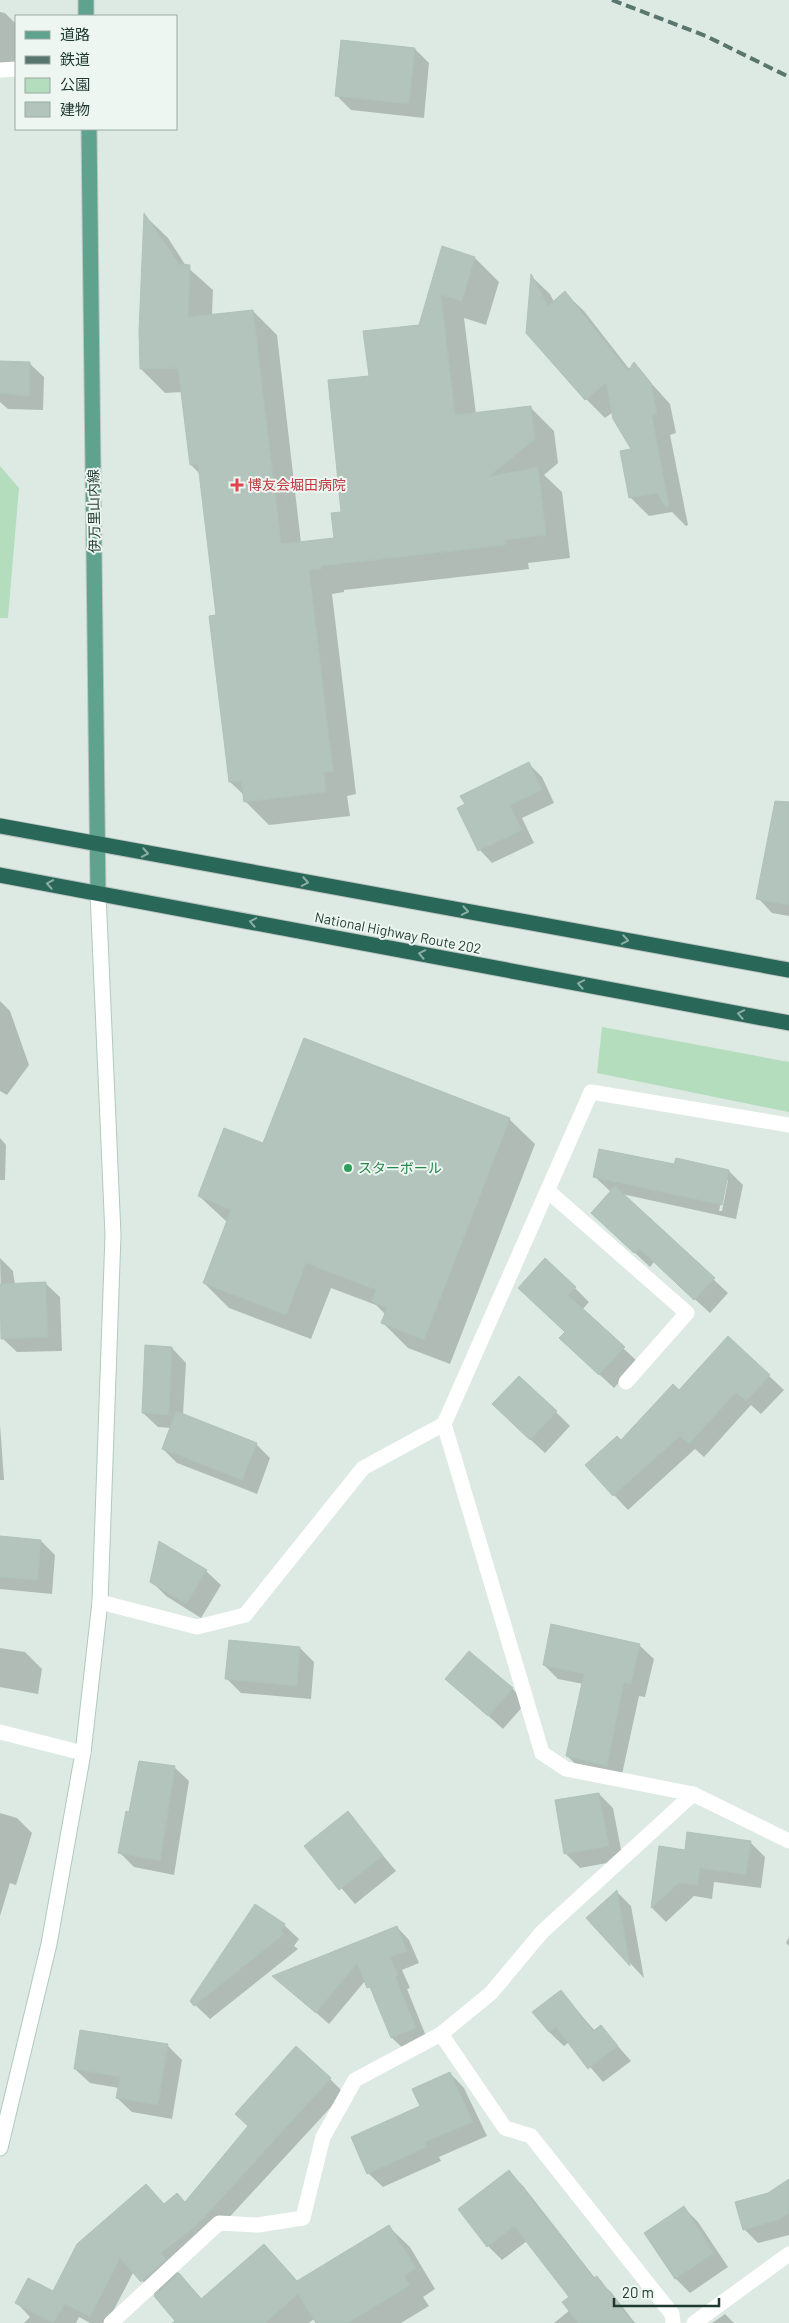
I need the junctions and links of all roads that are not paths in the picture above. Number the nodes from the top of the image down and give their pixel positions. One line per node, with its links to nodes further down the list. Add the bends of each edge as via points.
1 (86, 0): 2 (main road)
2 (86, 15)
3 (15, 69): 4 (street)
4 (0, 70)
5 (89, 130): 7 (main road, 伊万里山内線)
6 (0, 826): 7 (highway)
7 (98, 844): 9 (main road, 伊万里山内線); 10 (highway, one-way to 10)
8 (0, 875): 9 (highway, National Highway Route 202, one-way to 8)
9 (98, 893): 11 (highway, National Highway Route 202, one-way to 9); 16 (street, via 113,1235)
10 (789, 970)
11 (789, 1023)
12 (789, 1125): 13 (street, via 591,1092)
13 (548, 1191): 14 (street, via 686,1313); 15 (street)
14 (626, 1382)
15 (444, 1424): 16 (street, via 363,1468 245,1615 198,1627); 19 (street, via 542,1754 566,1769)
16 (100, 1602): 18 (street)
17 (0, 1732): 18 (street)
18 (83, 1753): 22 (street, via 49,1944)
19 (693, 1794): 20 (street); 21 (street, via 542,1932 492,1993)
20 (789, 1841)
21 (441, 2034): 25 (street, via 355,2080 323,2136 303,2218 258,2225 219,2223); 26 (street, via 505,2128 531,2136 672,2314)
22 (3, 2123): 23 (street)
23 (0, 2148)
24 (789, 2254): 27 (street)
25 (111, 2323)
26 (672, 2323)
27 (694, 2323)

